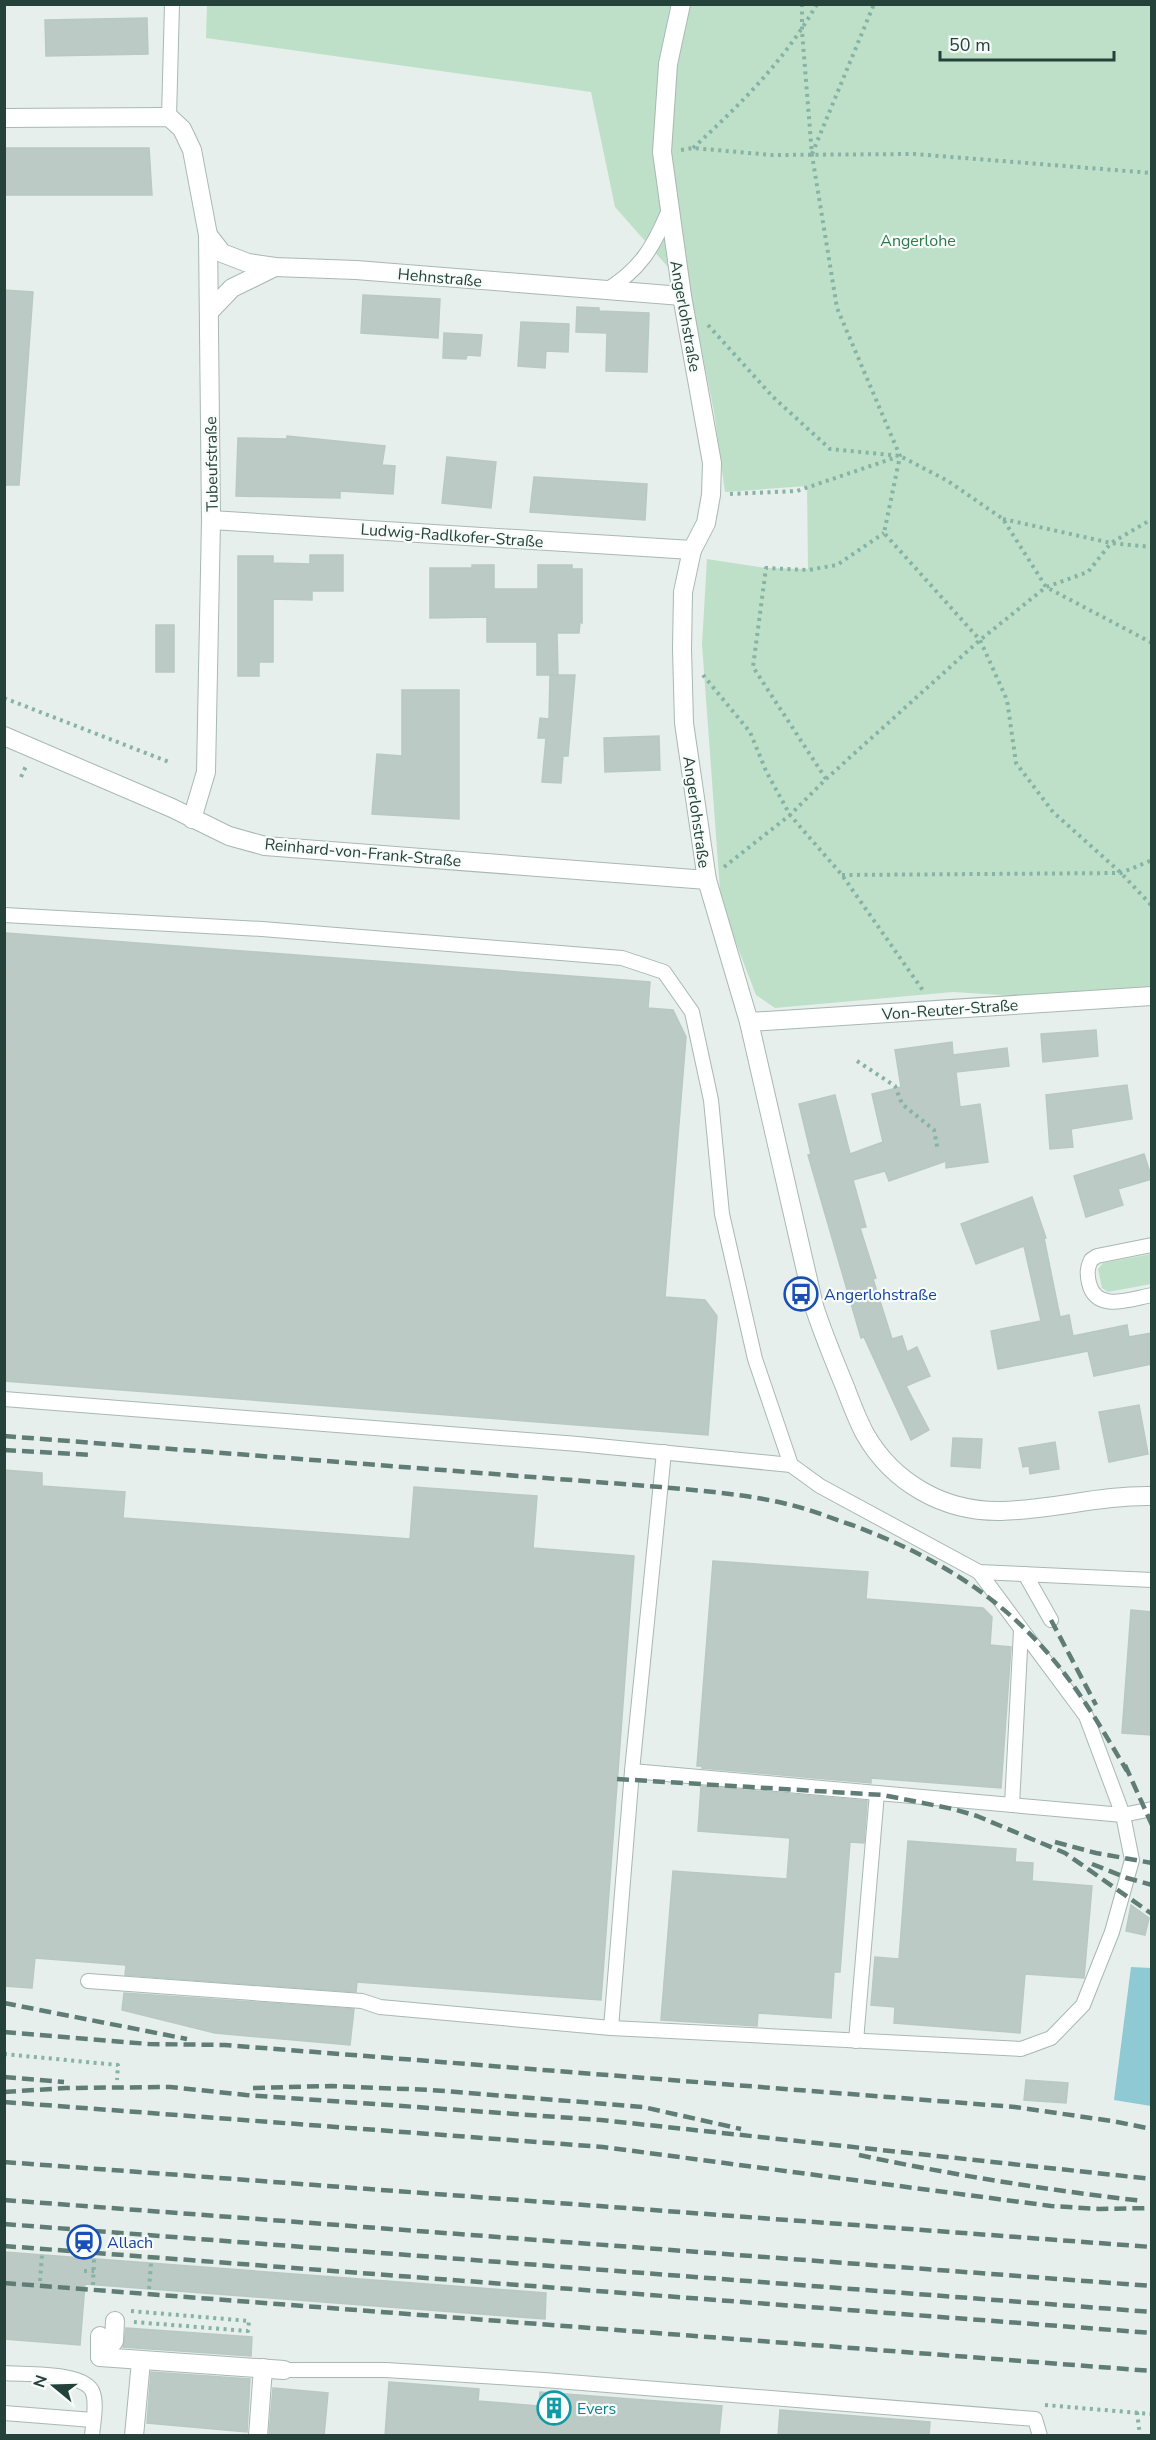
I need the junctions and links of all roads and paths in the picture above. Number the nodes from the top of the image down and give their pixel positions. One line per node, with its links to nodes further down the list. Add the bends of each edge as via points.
1 (172, 4): 7 (lane)
2 (681, 4): 10 (street, Angerlohstraße, via 668,64)
3 (802, 4): 6 (path)
4 (817, 4): 6 (path)
5 (874, 4): 11 (path)
6 (802, 31): 9 (path, via 746,99); 11 (path)
7 (169, 117): 8 (street); 14 (street, Tubeufstraße, via 182,129 192,150)
8 (4, 118)
9 (693, 148): 10 (path); 11 (path)
10 (662, 152): 13 (street, Angerlohstraße)
11 (812, 155): 12 (path, via 914,154); 20 (path, via 837,308)
12 (1152, 173)
13 (669, 210): 16 (lane, via 642,260 625,279); 17 (street, Angerlohstraße)
14 (208, 236): 15 (street, Hehnstraße, via 222,253); 18 (street, Tubeufstraße)
15 (275, 267): 16 (street, Hehnstraße); 18 (street, Hehnstraße, via 232,288)
16 (604, 291): 17 (street, Hehnstraße)
17 (682, 296): 21 (street, Angerlohstraße, via 712,463)
18 (209, 312): 24 (street, Tubeufstraße)
19 (705, 321): 20 (path, via 773,397 830,449)
20 (900, 456): 21 (path, via 798,491); 22 (path, via 948,481); 25 (path)
21 (711, 495): 28 (street, Angerlohstraße, via 706,523)
22 (1003, 519): 26 (path); 29 (path)
23 (1152, 519): 26 (path)
24 (212, 520): 28 (street, Ludwig-Radlkofer-Straße); 38 (street, Tubeufstraße, via 206,772)
25 (884, 533): 30 (path); 36 (path, via 837,565 808,570 766,568 753,667)
26 (1111, 543): 27 (path); 29 (path, via 1088,572)
27 (1152, 547)
28 (692, 550): 32 (street, Angerlohstraße, via 683,592)
29 (1046, 587): 30 (path); 31 (path)
30 (980, 640): 36 (path); 40 (path, via 1007,700 1016,763 1053,812)
31 (1152, 643)
32 (681, 650): 37 (path, via 750,732 765,771); 42 (street, Angerlohstraße, via 684,723)
33 (4, 698): 35 (path)
34 (4, 736): 38 (street, Reinhard-von-Frank-Straße)
35 (169, 762)
36 (826, 779): 37 (path)
37 (790, 815): 41 (path); 42 (path)
38 (192, 819): 42 (street, Reinhard-von-Frank-Straße, via 229,836 265,846)
39 (1152, 860): 40 (path)
40 (1121, 873): 41 (path); 43 (path)
41 (842, 875): 46 (path)
42 (707, 880): 47 (street, Angerlohstraße)
43 (1152, 906)
44 (4, 915): 54 (lane, via 262,929 622,958 664,972 692,1012 711,1100 722,1214 755,1359)
45 (1152, 996): 46 (street, Von-Reuter-Straße)
46 (936, 1010): 47 (street, Von-Reuter-Straße)
47 (749, 1022): 55 (street, Angerlohstraße, via 814,1306 864,1432 878,1453 902,1479 934,1499 966,1509 1001,1511)
48 (857, 1061): 49 (path, via 895,1086 902,1104 934,1130)
49 (938, 1151)
50 (1152, 1245): 51 (lane, via 1097,1256 1087,1272 1091,1290 1103,1301)
51 (1152, 1295)
52 (4, 1399): 53 (lane)
53 (664, 1452): 54 (lane); 61 (lane)
54 (791, 1465): 56 (lane, via 820,1486)
55 (1152, 1496)
56 (979, 1572): 57 (lane); 60 (lane)
57 (1024, 1574): 58 (lane); 59 (lane)
58 (1152, 1580)
59 (1051, 1620)
60 (1021, 1630): 63 (lane); 65 (lane, via 1086,1716)
61 (633, 1771): 62 (lane); 67 (lane)
62 (877, 1793): 63 (lane); 68 (lane)
63 (1012, 1805): 65 (lane)
64 (1152, 1809): 65 (lane)
65 (1123, 1815): 68 (lane, via 1131,1860 1112,1932 1083,2005 1051,2038 1021,2049)
66 (88, 1981): 67 (lane, via 362,2001 380,2007)
67 (611, 2028): 68 (lane)
68 (856, 2041)
69 (4, 2054): 70 (path, via 118,2065)
70 (117, 2080)
71 (42, 2255): 76 (path)
72 (94, 2259): 75 (path)
73 (151, 2264): 78 (path)
74 (84, 2271): 75 (path)
75 (94, 2271): 77 (path)
76 (40, 2281)
77 (93, 2284)
78 (149, 2289)
79 (119, 2316): 79 (path, via 249,2321 248,2331); 81 (street, via 114,2342)
80 (100, 2336): 81 (street)
81 (100, 2357): 82 (street)
82 (141, 2361): 83 (street); 90 (street)
83 (263, 2368): 84 (street); 91 (street)
84 (284, 2370): 92 (lane, via 386,2370 521,2378 1024,2418 1035,2419)
85 (4, 2373): 88 (lane, via 85,2382 94,2396)
86 (4, 2413): 88 (lane)
87 (1152, 2414): 93 (path, via 1137,2412)
88 (93, 2420): 89 (lane)
89 (92, 2436)
90 (134, 2436)
91 (258, 2436)
92 (1040, 2436)
93 (1140, 2436)

